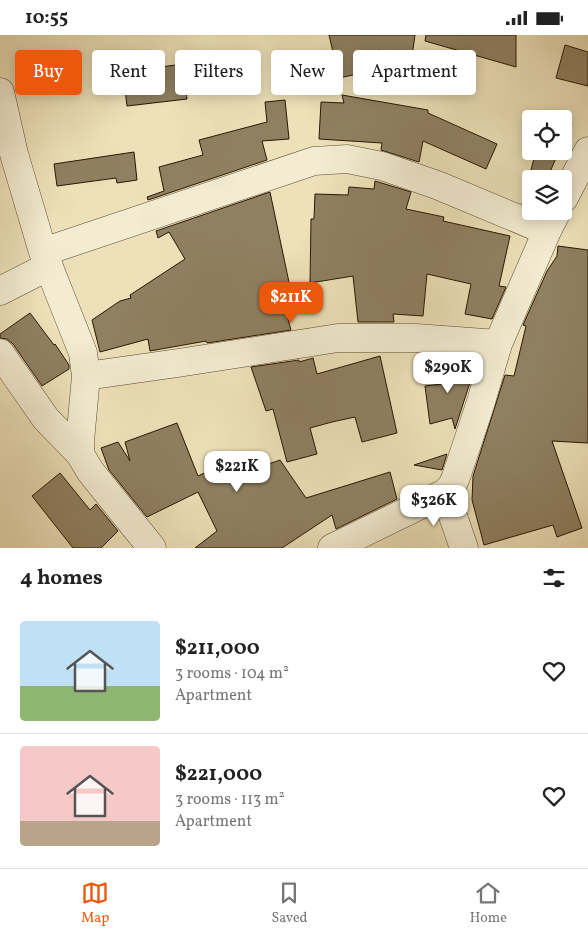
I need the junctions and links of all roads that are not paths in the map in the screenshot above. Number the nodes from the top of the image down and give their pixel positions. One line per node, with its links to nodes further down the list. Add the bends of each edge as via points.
1 (0, 92): 5 (street, via 14,154)
2 (588, 151): 3 (street)
3 (572, 182)
4 (552, 221): 5 (street, via 382,166 347,159 314,161); 7 (street)
5 (46, 259): 6 (street); 9 (street, via 83,353)
6 (0, 291)
7 (498, 344): 9 (street, via 416,338 338,338); 11 (street, via 456,477)
8 (0, 353): 10 (street, via 46,419)
9 (86, 376): 10 (street)
10 (80, 454): 12 (street)
11 (445, 493): 13 (street); 14 (street)
12 (152, 548)
13 (332, 548)
14 (464, 548)

